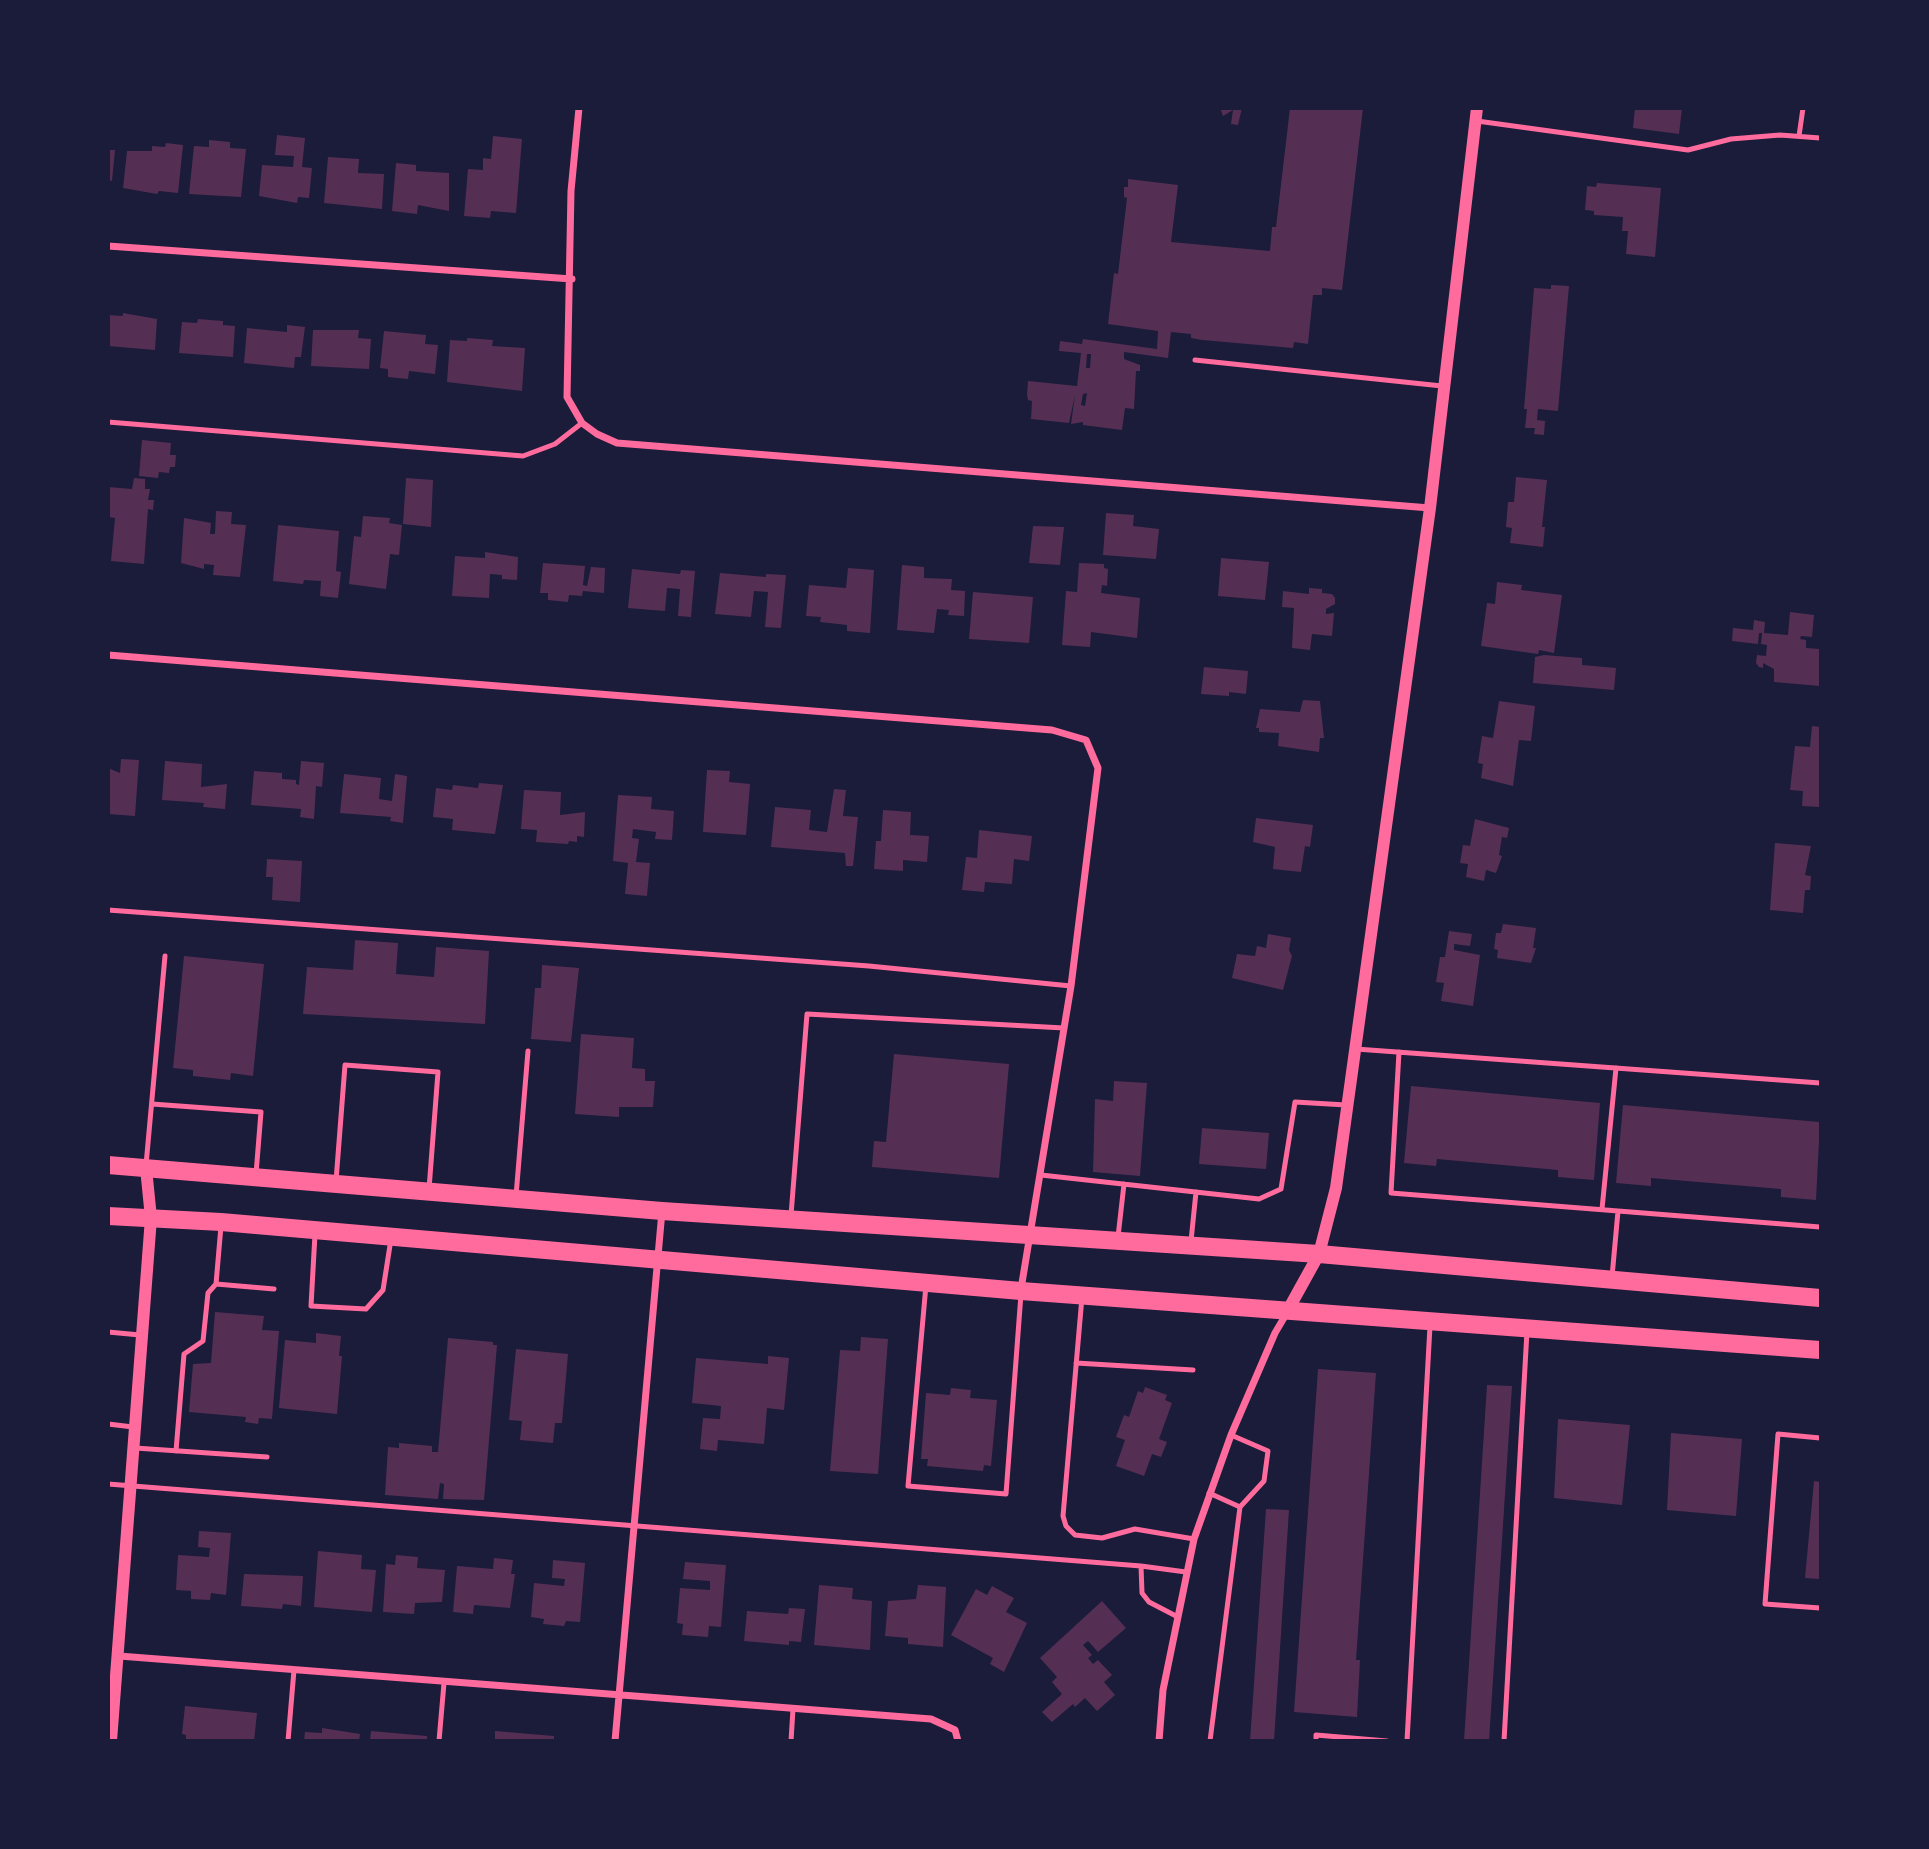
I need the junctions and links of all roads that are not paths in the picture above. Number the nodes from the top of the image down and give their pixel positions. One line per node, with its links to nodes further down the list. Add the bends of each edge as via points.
1 (579, 108): 7 (street, via 571,191)
2 (1803, 108): 4 (lane)
3 (1477, 115): 4 (lane, via 1688,150 1731,139); 9 (street)
4 (1799, 136): 5 (lane)
5 (1821, 138)
6 (108, 246): 7 (street)
7 (572, 279): 11 (street, via 567,397)
8 (1195, 360): 9 (lane)
9 (1446, 386): 12 (street)
10 (108, 422): 11 (lane, via 523,456 555,444)
11 (582, 424): 12 (street, via 617,443)
12 (1430, 508): 18 (street)
13 (108, 655): 16 (street, via 1052,730 1086,740 1098,768)
14 (108, 910): 16 (lane, via 869,966)
15 (165, 956): 23 (lane)
16 (1071, 986): 17 (street)
17 (1065, 1028): 27 (street); 39 (lane, via 807,1014)
18 (1354, 1049): 20 (lane); 24 (street)
19 (528, 1051): 33 (lane)
20 (1399, 1052): 21 (lane); 34 (lane, via 1391,1193)
21 (1616, 1068): 22 (lane); 34 (lane)
22 (1821, 1083)
23 (152, 1104): 26 (lane); 28 (lane, via 261,1112)
24 (1346, 1105): 32 (lane, via 1295,1102 1281,1189 1259,1199); 47 (street, via 1336,1188)
25 (108, 1165): 26 (main road)
26 (146, 1168): 28 (main road); 38 (street)
27 (1041, 1175): 30 (lane); 43 (street)
28 (255, 1177): 29 (main road)
29 (336, 1184): 31 (main road); 31 (lane, via 345,1065 438,1072)
30 (1124, 1184): 32 (lane); 45 (lane)
31 (429, 1192): 33 (main road)
32 (1196, 1192): 46 (lane)
33 (516, 1199): 36 (main road)
34 (1602, 1209): 35 (lane)
35 (1618, 1210): 41 (lane); 49 (lane)
36 (662, 1211): 39 (main road); 48 (street)
37 (108, 1216): 38 (main road)
38 (151, 1217): 40 (main road); 60 (street)
39 (790, 1220): 43 (main road)
40 (221, 1223): 42 (main road); 51 (lane)
41 (1821, 1227)
42 (315, 1231): 44 (main road); 44 (lane, via 311,1306 366,1309 383,1290)
43 (1030, 1237): 45 (main road); 53 (street)
44 (391, 1238): 48 (main road)
45 (1118, 1243): 46 (main road)
46 (1190, 1248): 47 (main road)
47 (1319, 1255): 49 (main road); 56 (street)
48 (657, 1262): 50 (main road); 75 (street)
49 (1612, 1277): 55 (main road)
50 (926, 1283): 53 (main road); 53 (lane, via 908,1486 1006,1494)
51 (216, 1284): 52 (lane); 69 (lane, via 208,1293 203,1341 184,1354)
52 (274, 1289)
53 (1021, 1291): 54 (main road)
54 (1082, 1296): 56 (main road); 62 (lane)
55 (1821, 1298)
56 (1289, 1310): 57 (main road); 66 (street)
57 (1430, 1323): 58 (main road); 96 (lane)
58 (1528, 1331): 61 (main road); 97 (lane)
59 (108, 1332): 60 (lane)
60 (144, 1335): 65 (street)
61 (1821, 1350)
62 (1076, 1363): 63 (lane); 76 (lane, via 1063,1516 1066,1526 1075,1535 1102,1538 1135,1530)
63 (1193, 1370)
64 (108, 1424): 65 (lane)
65 (136, 1427): 68 (street)
66 (1231, 1435): 73 (street); 74 (lane, via 1268,1451 1264,1481)
67 (1821, 1438): 79 (lane, via 1778,1434 1765,1604)
68 (135, 1448): 69 (lane); 72 (street)
69 (176, 1451): 70 (lane)
70 (267, 1457)
71 (108, 1484): 72 (lane)
72 (132, 1486): 75 (lane); 81 (street)
73 (1209, 1493): 74 (lane); 76 (street)
74 (1240, 1507): 93 (lane)
75 (634, 1524): 77 (lane); 84 (street)
76 (1194, 1539): 78 (street)
77 (1141, 1566): 78 (lane); 80 (lane, via 1142,1593 1149,1602)
78 (1186, 1572): 80 (street)
79 (1821, 1608)
80 (1176, 1616): 92 (street)
81 (119, 1656): 82 (street); 86 (street)
82 (294, 1670): 83 (street); 87 (lane)
83 (444, 1683): 84 (street); 88 (lane)
84 (618, 1697): 85 (street); 89 (street)
85 (793, 1709): 90 (lane); 91 (street, via 931,1719 955,1730)
86 (111, 1741)
87 (288, 1741)
88 (439, 1741)
89 (615, 1741)
90 (790, 1741)
91 (958, 1741)
92 (1159, 1741)
93 (1210, 1741)
94 (1316, 1741): 95 (lane, via 1316,1735)
95 (1387, 1741)
96 (1406, 1741)
97 (1504, 1741)

